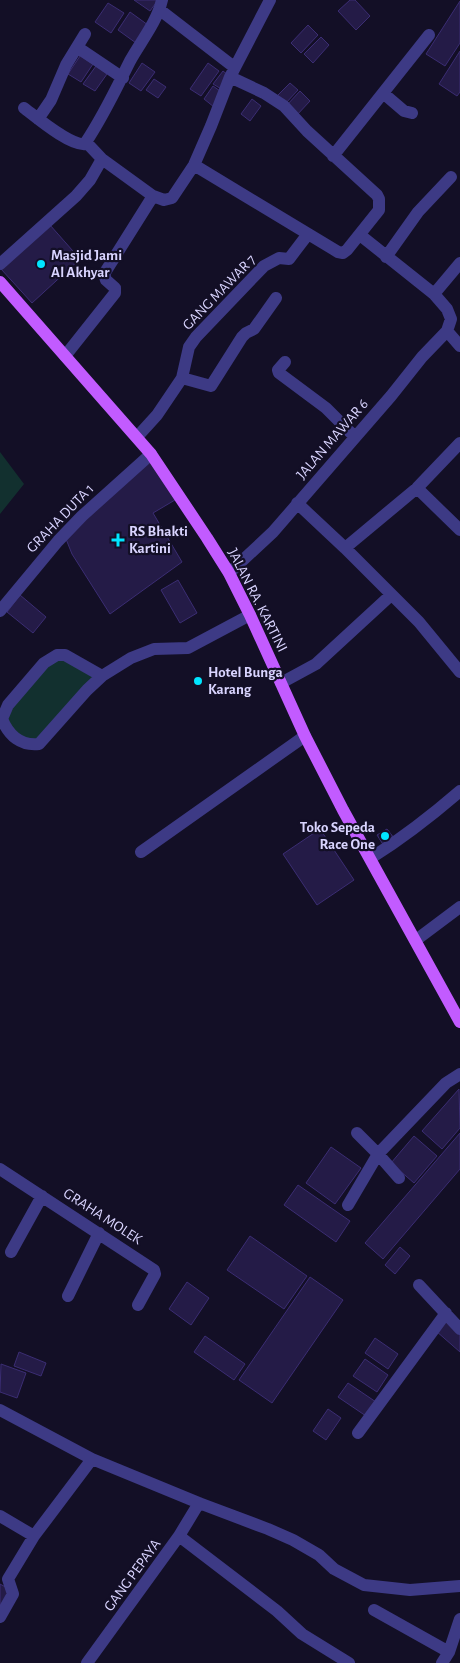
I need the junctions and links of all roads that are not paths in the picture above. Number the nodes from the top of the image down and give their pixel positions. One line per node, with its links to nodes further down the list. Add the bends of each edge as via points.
1 (270, 0): 6 (street)
2 (161, 5): 6 (street); 7 (street)
3 (85, 34): 5 (street)
4 (429, 35): 8 (street)
5 (77, 47): 7 (street); 11 (street)
6 (232, 72): 13 (street, via 284,106); 15 (street)
7 (123, 78): 12 (street)
8 (383, 93): 10 (street, via 404,111); 13 (street)
9 (24, 108): 11 (street)
10 (412, 113)
11 (38, 119): 12 (street, via 70,140)
12 (86, 144): 14 (street)
13 (333, 156): 19 (street, via 379,199 379,210)
14 (102, 159): 17 (street); 22 (street, via 76,196)
15 (194, 166): 17 (street, via 172,198 164,200); 18 (street)
16 (451, 177): 20 (street, via 418,212)
17 (153, 196): 28 (street, via 104,274 115,288 115,293)
18 (308, 234): 19 (street, via 342,253); 30 (street, GANG MAWAR 7, via 289,259 278,258 264,266 196,337 189,348)
19 (360, 235): 20 (street)
20 (386, 257): 24 (street)
21 (460, 263): 24 (street)
22 (0, 264)
23 (0, 282): 28 (main road, JALAN RA. KARTINI)
24 (434, 294): 26 (street, via 447,309)
25 (276, 298): 30 (street, via 254,329 242,337 211,386)
26 (449, 325): 27 (street); 32 (street, JALAN MAWAR 6)
27 (460, 346)
28 (65, 356): 31 (main road, JALAN RA. KARTINI)
29 (285, 362): 32 (street, via 278,370 280,373 326,408)
30 (182, 378): 31 (street, GANG MAWAR 7)
31 (137, 437): 34 (main road, JALAN RA. KARTINI)
32 (355, 437): 36 (street, JALAN MAWAR 6)
33 (460, 443): 35 (street)
34 (151, 454): 39 (main road, JALAN RA. KARTINI); 41 (street, GRAHA DUTA 1, via 82,516)
35 (417, 488): 37 (street); 38 (street)
36 (297, 503): 38 (street); 39 (street, JALAN MAWAR 6, via 273,532)
37 (460, 530)
38 (344, 548): 40 (street)
39 (229, 573): 42 (main road, JALAN RA. KARTINI)
40 (391, 595): 43 (street, via 419,622); 45 (street, via 316,664)
41 (0, 611)
42 (250, 615): 44 (street, via 188,648 154,649 131,658); 45 (main road, JALAN RA. KARTINI)
43 (460, 672)
44 (102, 676): 44 (street, via 65,655 57,655 44,663 8,705 2,719 7,730 29,745 39,744)
45 (281, 683): 46 (main road, JALAN RA. KARTINI)
46 (305, 736): 48 (street); 49 (main road, JALAN RA. KARTINI, via 343,810)
47 (460, 791): 49 (street, via 423,823)
48 (141, 852)
49 (373, 856): 51 (main road, JALAN RA. KARTINI)
50 (460, 907): 51 (street)
51 (416, 940): 52 (main road, JALAN RA. KARTINI)
52 (460, 1022)
53 (460, 1074): 55 (street, via 446,1083)
54 (357, 1133): 55 (street)
55 (378, 1154): 57 (street); 59 (street)
56 (0, 1169): 58 (street, GRAHA MOLEK)
57 (399, 1178)
58 (42, 1196): 60 (street, GRAHA MOLEK); 61 (street)
59 (348, 1205)
60 (99, 1233): 63 (street); 64 (street, GRAHA MOLEK, via 154,1270 155,1274)
61 (11, 1252)
62 (418, 1285): 65 (street)
63 (68, 1296)
64 (138, 1305)
65 (446, 1313): 66 (street); 68 (street)
66 (460, 1329)
67 (0, 1410): 69 (street)
68 (358, 1434)
69 (92, 1459): 70 (street); 72 (street)
70 (199, 1503): 73 (street, GANG PEPAYA); 74 (street, via 293,1540 340,1573 364,1584 410,1590)
71 (0, 1516): 72 (street)
72 (34, 1536): 76 (street, via 8,1579 13,1594)
73 (179, 1536): 79 (street, GANG PEPAYA); 80 (street, via 302,1634)
74 (460, 1586)
75 (374, 1610): 78 (street)
76 (0, 1617)
77 (460, 1619): 78 (street)
78 (445, 1658)
79 (87, 1663)
80 (349, 1663)

